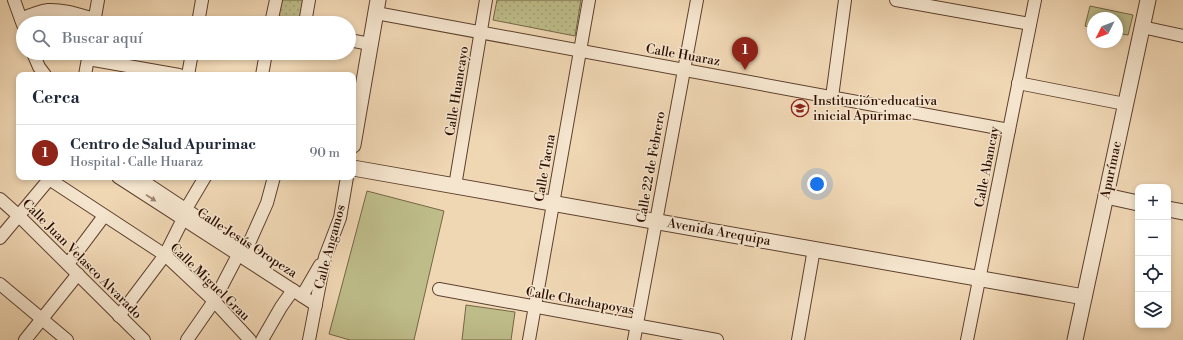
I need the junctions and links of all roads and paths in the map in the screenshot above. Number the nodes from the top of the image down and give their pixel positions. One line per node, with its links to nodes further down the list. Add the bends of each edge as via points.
1 (14, 0): 14 (street)
2 (98, 0): 17 (street)
3 (202, 0): 18 (street)
4 (276, 0): 19 (street)
5 (309, 0): 20 (street)
6 (486, 0): 23 (street, Calle Huancayo)
7 (589, 0): 27 (street, Calle Tacna)
8 (697, 0): 33 (street, Calle 22 de Febrero)
9 (845, 0): 40 (street)
10 (896, 0): 21 (street)
11 (1035, 0): 21 (street, Calle Abancay)
12 (1148, 0): 22 (street, Apurímac)
13 (377, 7): 23 (street, Calle Huaraz); 26 (street)
14 (20, 16)
15 (32, 16): 16 (street, via 48,10)
16 (76, 16)
17 (95, 16)
18 (199, 16)
19 (273, 16)
20 (306, 16)
21 (1030, 24): 39 (street, Calle Abancay)
22 (1142, 27): 24 (street); 41 (street, Apurímac)
23 (480, 32): 27 (street, Calle Huaraz); 52 (street, Calle Huancayo)
24 (1183, 36)
25 (356, 41): 26 (street)
26 (370, 44): 42 (street)
27 (580, 51): 33 (street, Calle Huaraz); 56 (street, Calle Tacna)
28 (36, 60): 34 (street)
29 (87, 60): 35 (street)
30 (104, 60): 36 (street)
31 (191, 60): 37 (street)
32 (265, 60): 38 (street)
33 (684, 70): 40 (street, Calle Huaraz); 62 (street, Calle 22 de Febrero)
34 (43, 72)
35 (85, 72)
36 (151, 72)
37 (189, 72)
38 (263, 72)
39 (1018, 83): 41 (street); 43 (street, Calle Abancay)
40 (832, 97): 43 (street, Calle Huaraz)
41 (1125, 104): 53 (street, Apurímac)
42 (356, 107)
43 (1009, 130): 70 (street, Calle Abancay)
44 (356, 169): 52 (street, Avenida Arequipa)
45 (48, 180): 60 (street)
46 (53, 180): 61 (street, Calle Miguel Grau)
47 (123, 180): 59 (street, Calle Jesús Oropeza, one-way to 59)
48 (141, 180): 59 (street, Calle Jesús Oropeza)
49 (203, 180): 59 (street)
50 (273, 180): 65 (street, via 267,203)
51 (346, 180): 67 (street, Calle Angamos, via 340,218)
52 (455, 186): 56 (street, Avenida Arequipa)
53 (1106, 196): 55 (street); 74 (street, Apurímac)
54 (0, 199): 60 (street, Calle Juan Velasco Alvarado)
55 (1135, 201)
56 (553, 203): 62 (street, Avenida Arequipa); 77 (street, Calle Tacna)
57 (1171, 210): 58 (street)
58 (1183, 212)
59 (184, 214): 65 (street, Calle Jesús Oropeza); 66 (street)
60 (19, 216): 63 (street); 68 (street, Calle Juan Velasco Alvarado)
61 (104, 216): 66 (street, Calle Miguel Grau); 68 (street)
62 (656, 221): 64 (street, Avenida Arequipa); 80 (street, Calle 22 de Febrero)
63 (0, 238)
64 (814, 249): 70 (street, Avenida Arequipa); 91 (street)
65 (242, 252): 73 (street, Calle Jesús Oropeza); 75 (street)
66 (164, 255): 75 (street, Calle Miguel Grau); 78 (street)
67 (325, 257): 73 (street); 76 (street, Calle Angamos)
68 (68, 264): 69 (street, Calle Juan Velasco Alvarado)
69 (78, 274): 78 (street, Calle Juan Velasco Alvarado); 79 (street)
70 (979, 278): 74 (street, Avenida Arequipa); 92 (street, Calle Abancay)
71 (0, 284): 79 (street)
72 (439, 289): 77 (street, Calle Chachapoyas)
73 (300, 292): 76 (street, Calle Jesús Oropeza); 86 (street, via 281,307)
74 (1084, 297): 93 (street, Apurímac)
75 (214, 301): 84 (street); 85 (street, Calle Miguel Grau)
76 (316, 305): 87 (street, Calle Angamos)
77 (535, 307): 80 (street, Calle Chachapoyas); 88 (street, Calle Tacna)
78 (119, 316): 83 (street, Calle Juan Velasco Alvarado)
79 (42, 318): 81 (street); 82 (street)
80 (636, 325): 89 (street, Calle 22 de Febrero); 90 (street, Calle Chachapoyas)
81 (25, 340)
82 (67, 340)
83 (144, 340)
84 (187, 340)
85 (250, 340)
86 (262, 340)
87 (309, 340)
88 (529, 340)
89 (634, 340)
90 (717, 340)
91 (798, 340)
92 (967, 340)
93 (1075, 340)

